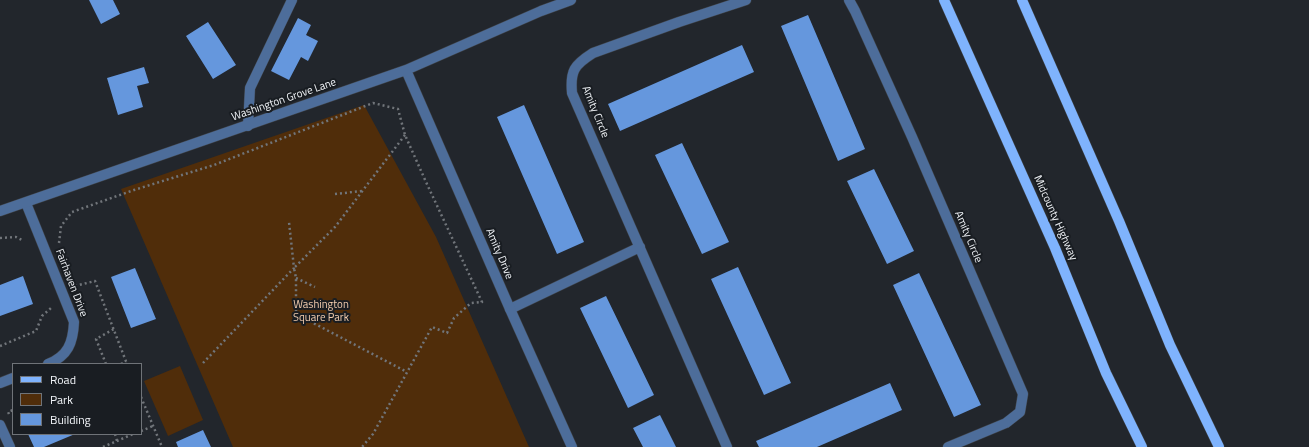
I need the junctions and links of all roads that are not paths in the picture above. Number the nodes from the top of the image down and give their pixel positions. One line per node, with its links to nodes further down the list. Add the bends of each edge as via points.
1 (292, 0): 8 (street, via 250,88)
2 (570, 0): 7 (street, Washington Grove Lane)
3 (746, 0): 11 (street, Amity Circle, via 593,53 576,67 571,80 572,93)
4 (849, 0): 20 (street, Amity Circle, via 912,137 1023,394 1020,412 1006,423)
5 (944, 0): 21 (main road, Midcounty Highway, via 1056,248 1106,373)
6 (1022, 0): 22 (main road, via 1119,221 1170,345)
7 (406, 70): 8 (street, Washington Grove Lane); 12 (street, Amity Drive)
8 (248, 126): 9 (street, Washington Grove Lane)
9 (26, 203): 10 (street, Washington Grove Lane); 13 (street, Fairhaven Drive, via 74,322 73,337 67,349 58,360)
10 (0, 212)
11 (640, 247): 12 (street); 19 (street, Amity Circle)
12 (510, 309): 18 (street, Amity Drive)
13 (50, 363)
14 (12, 378): 15 (street)
15 (0, 383)
16 (0, 425): 17 (street)
17 (10, 447)
18 (572, 447)
19 (727, 447)
20 (948, 447)
21 (1142, 447)
22 (1219, 447)

